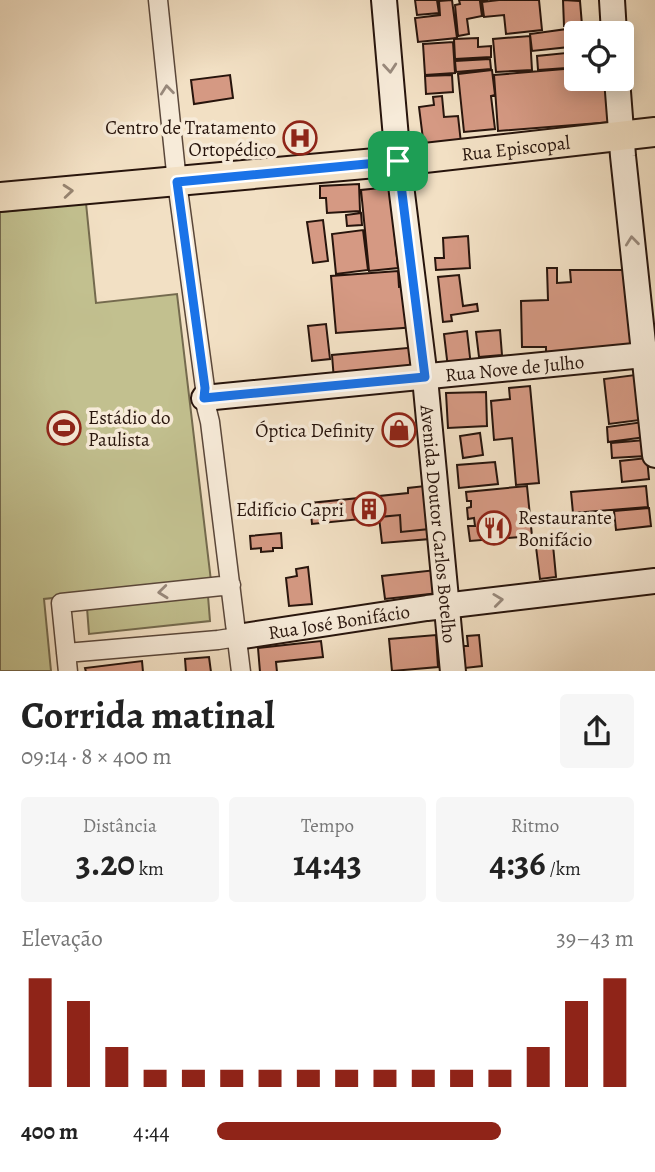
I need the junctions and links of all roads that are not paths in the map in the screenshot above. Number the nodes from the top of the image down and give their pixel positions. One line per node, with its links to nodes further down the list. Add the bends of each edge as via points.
1 (158, 0): 9 (street, one-way to 1)
2 (384, 0): 8 (main road, Avenida Doutor Carlos Botelho, one-way to 8)
3 (612, 0): 4 (main road)
4 (613, 21)
5 (618, 91): 7 (main road)
6 (655, 132): 7 (main road, Rua Episcopal)
7 (621, 136): 8 (main road, Rua Episcopal); 11 (main road, one-way to 7)
8 (398, 161): 9 (main road, Rua Episcopal); 12 (main road, Avenida Doutor Carlos Botelho)
9 (177, 182): 10 (main road, Rua Episcopal, one-way to 9); 13 (street)
10 (0, 197)
11 (649, 354): 12 (main road, Rua Nove de Julho); 14 (main road)
12 (425, 377): 13 (main road, Rua Nove de Julho); 17 (main road, Avenida Doutor Carlos Botelho)
13 (204, 398): 16 (street)
14 (655, 455)
15 (655, 581): 17 (main road, Rua José Bonifácio, one-way to 15)
16 (231, 585): 18 (street); 19 (street, Rua José Bonifácio, one-way to 19, via 61,603)
17 (447, 606): 18 (main road, Rua José Bonifácio); 21 (main road, Avenida Doutor Carlos Botelho)
18 (237, 637): 19 (street, Rua José Bonifácio); 20 (street)
19 (67, 662)
20 (241, 671)
21 (453, 671)

